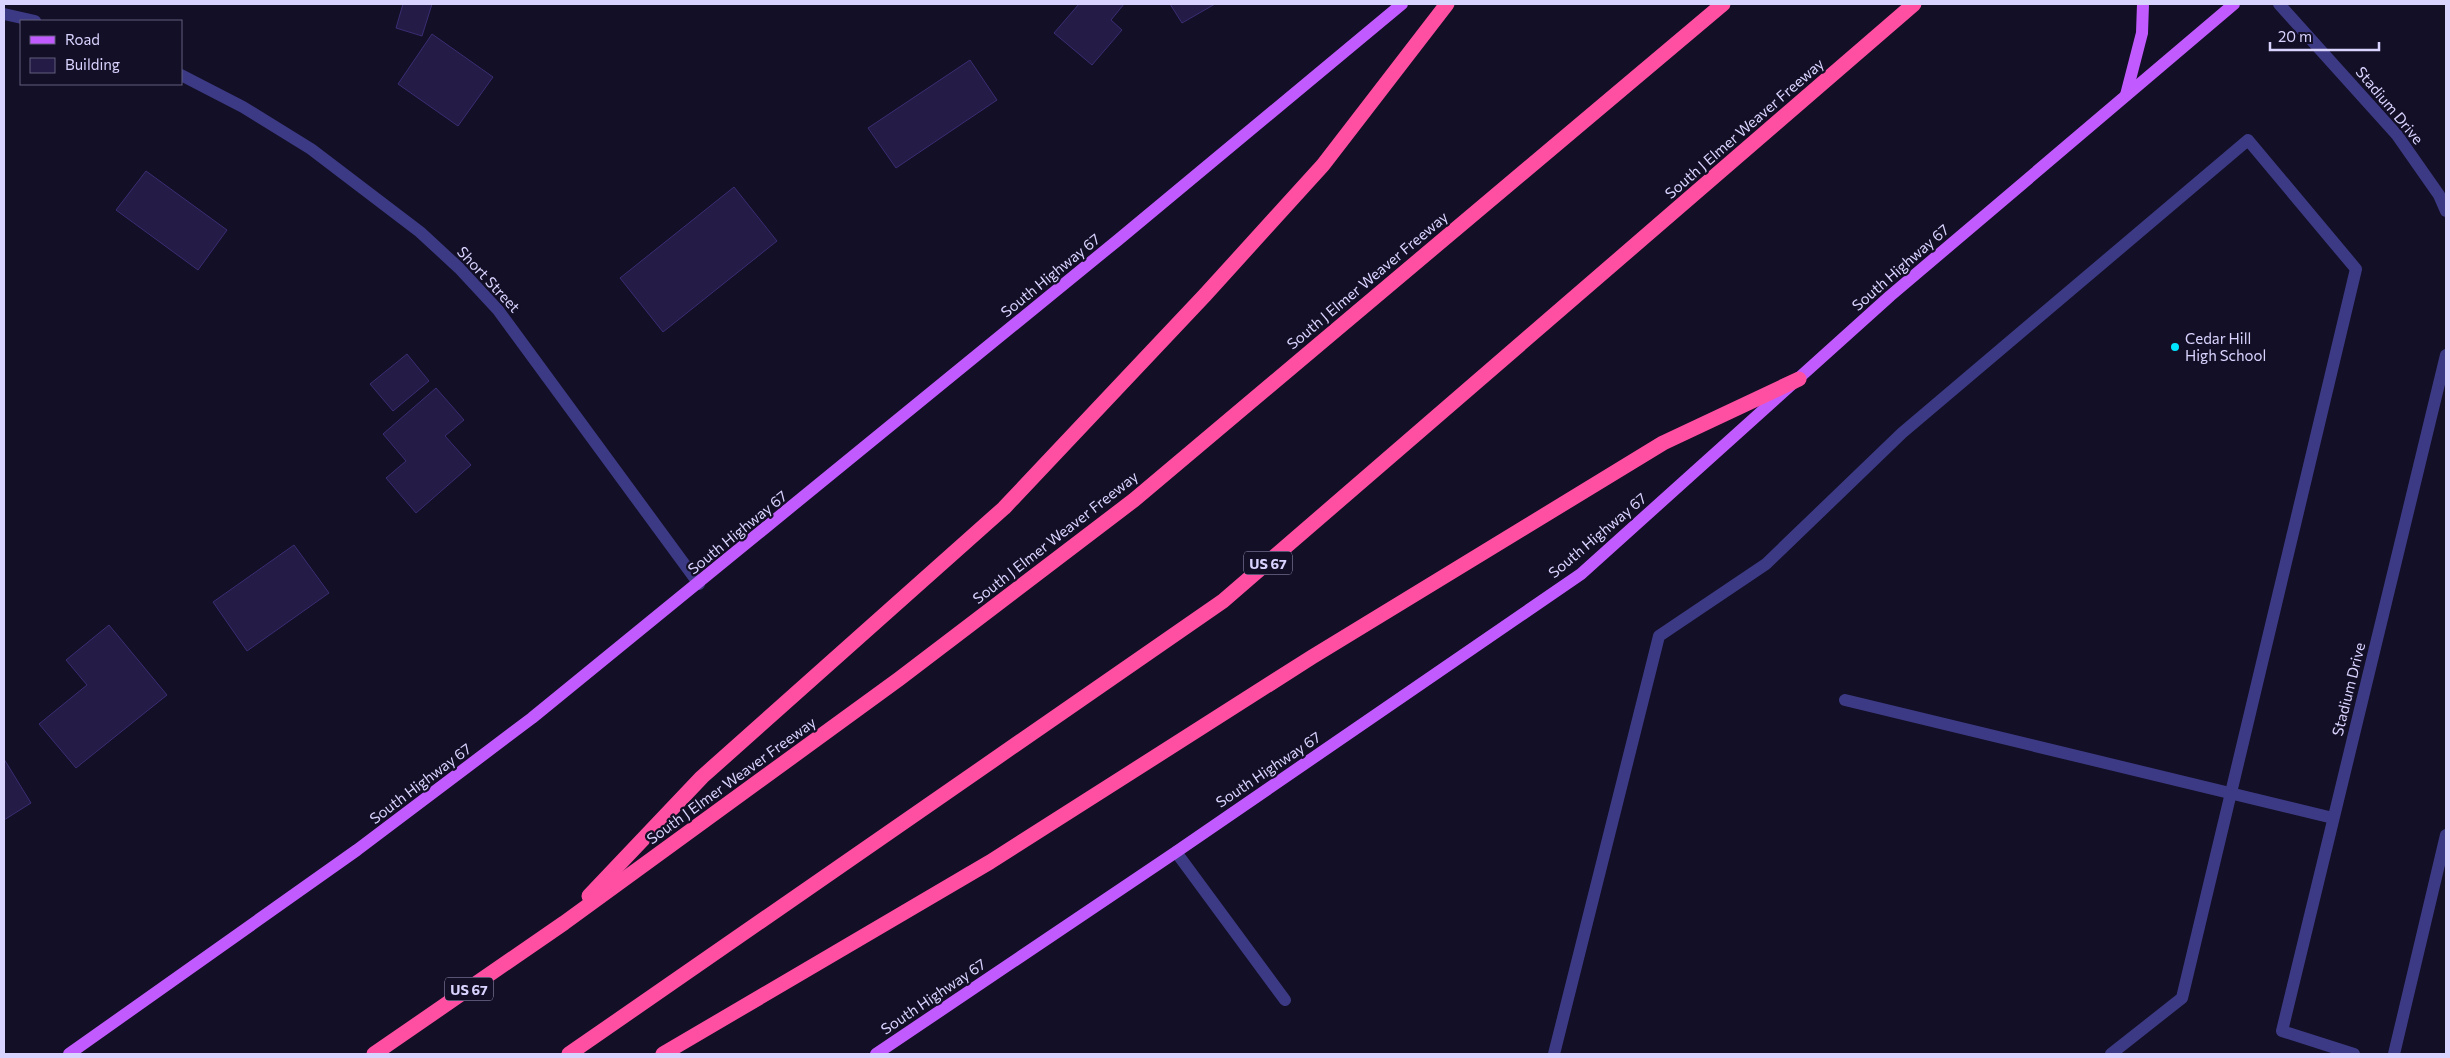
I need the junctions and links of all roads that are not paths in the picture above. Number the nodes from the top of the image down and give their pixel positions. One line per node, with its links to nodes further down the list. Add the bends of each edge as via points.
1 (1402, 4): 15 (main road, South Highway 67)
2 (1447, 4): 21 (highway, via 1323,165 1004,508 702,777)
3 (1723, 4): 21 (highway, South J Elmer Weaver Freeway / US 67, via 1134,500 899,680)
4 (1914, 4): 25 (highway, South J Elmer Weaver Freeway / US 67, via 1223,601)
5 (2143, 4): 11 (main road, via 2142,33)
6 (2234, 4): 11 (main road, South Highway 67)
7 (2279, 4): 12 (street, Stadium Drive, via 2397,135)
8 (4, 14): 9 (street)
9 (30, 20)
10 (182, 76): 15 (street, Short Street, via 243,107 311,149 420,232 459,268 498,310)
11 (2126, 94): 14 (main road, South Highway 67, via 1890,296)
12 (2446, 211)
13 (2446, 355): 18 (street, Stadium Drive)
14 (1799, 379): 20 (main road, South Highway 67, via 1581,574); 26 (highway, via 1663,443 1312,657 990,862)
15 (699, 584): 23 (main road, South Highway 67, via 532,718 357,850)
16 (1845, 700): 17 (street)
17 (2231, 793): 18 (street); 28 (street, via 2356,269 2248,140 1902,433 1766,564 1659,636); 29 (street, via 2182,998)
18 (2333, 818): 30 (street, Stadium Drive, via 2282,1031)
19 (2446, 835): 31 (street)
20 (1176, 852): 22 (street); 27 (main road, South Highway 67)
21 (564, 923): 24 (highway, South J Elmer Weaver Freeway / US 67)
22 (1285, 1000)
23 (69, 1054)
24 (374, 1054)
25 (570, 1054)
26 (663, 1054)
27 (876, 1054)
28 (1554, 1054)
29 (2111, 1054)
30 (2354, 1054)
31 (2394, 1054)

